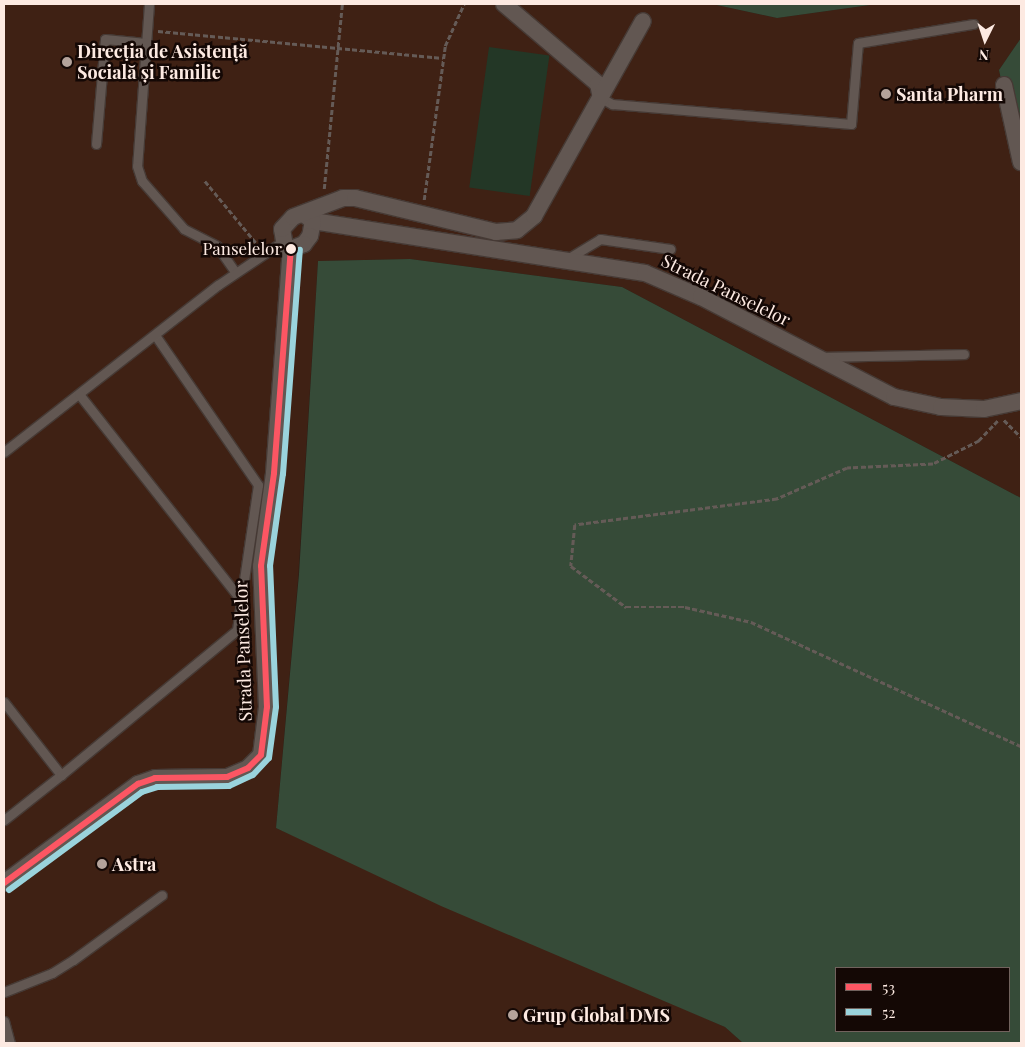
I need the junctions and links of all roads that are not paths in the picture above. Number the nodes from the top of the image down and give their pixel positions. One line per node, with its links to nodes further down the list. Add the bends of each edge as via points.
1 (149, 4): 5 (lane)
2 (504, 4): 7 (street, via 598,84)
3 (643, 21): 7 (street, Strada Panselelor)
4 (974, 24): 7 (lane, via 858,43 851,124 612,104)
5 (146, 43): 8 (lane, via 105,39); 14 (lane, via 137,147 137,166 142,181 184,229 217,246)
6 (1004, 85): 9 (street)
7 (601, 98): 10 (street, Strada Panselelor, via 534,216 525,225 507,233 355,198 343,198 322,207)
8 (96, 144)
9 (1021, 162)
10 (309, 218): 11 (street, via 307,241); 11 (street, Strada Panselelor, via 293,217 282,229); 13 (street, Strada Panselelor)
11 (286, 245): 14 (lane, via 264,252); 25 (street, Strada Panselelor, via 274,473 261,566 267,707 261,755 248,768 227,777 155,778 138,784)
12 (670, 249): 13 (lane, via 600,239)
13 (565, 260): 17 (street, Strada Panselelor, via 645,273 701,296)
14 (235, 272): 15 (lane)
15 (155, 335): 18 (lane); 21 (lane, via 258,484)
16 (964, 354): 17 (lane)
17 (815, 357): 19 (street, Strada Panselelor, via 894,397 932,405 984,408)
18 (79, 394): 20 (lane); 21 (lane)
19 (1021, 401)
20 (4, 452)
21 (242, 600): 23 (lane, via 237,630)
22 (4, 702): 23 (lane)
23 (62, 775): 24 (lane)
24 (4, 820)
25 (4, 883)
26 (162, 895): 27 (lane, via 52,973)
27 (4, 992)
28 (4, 1021): 29 (lane)
29 (10, 1043)

